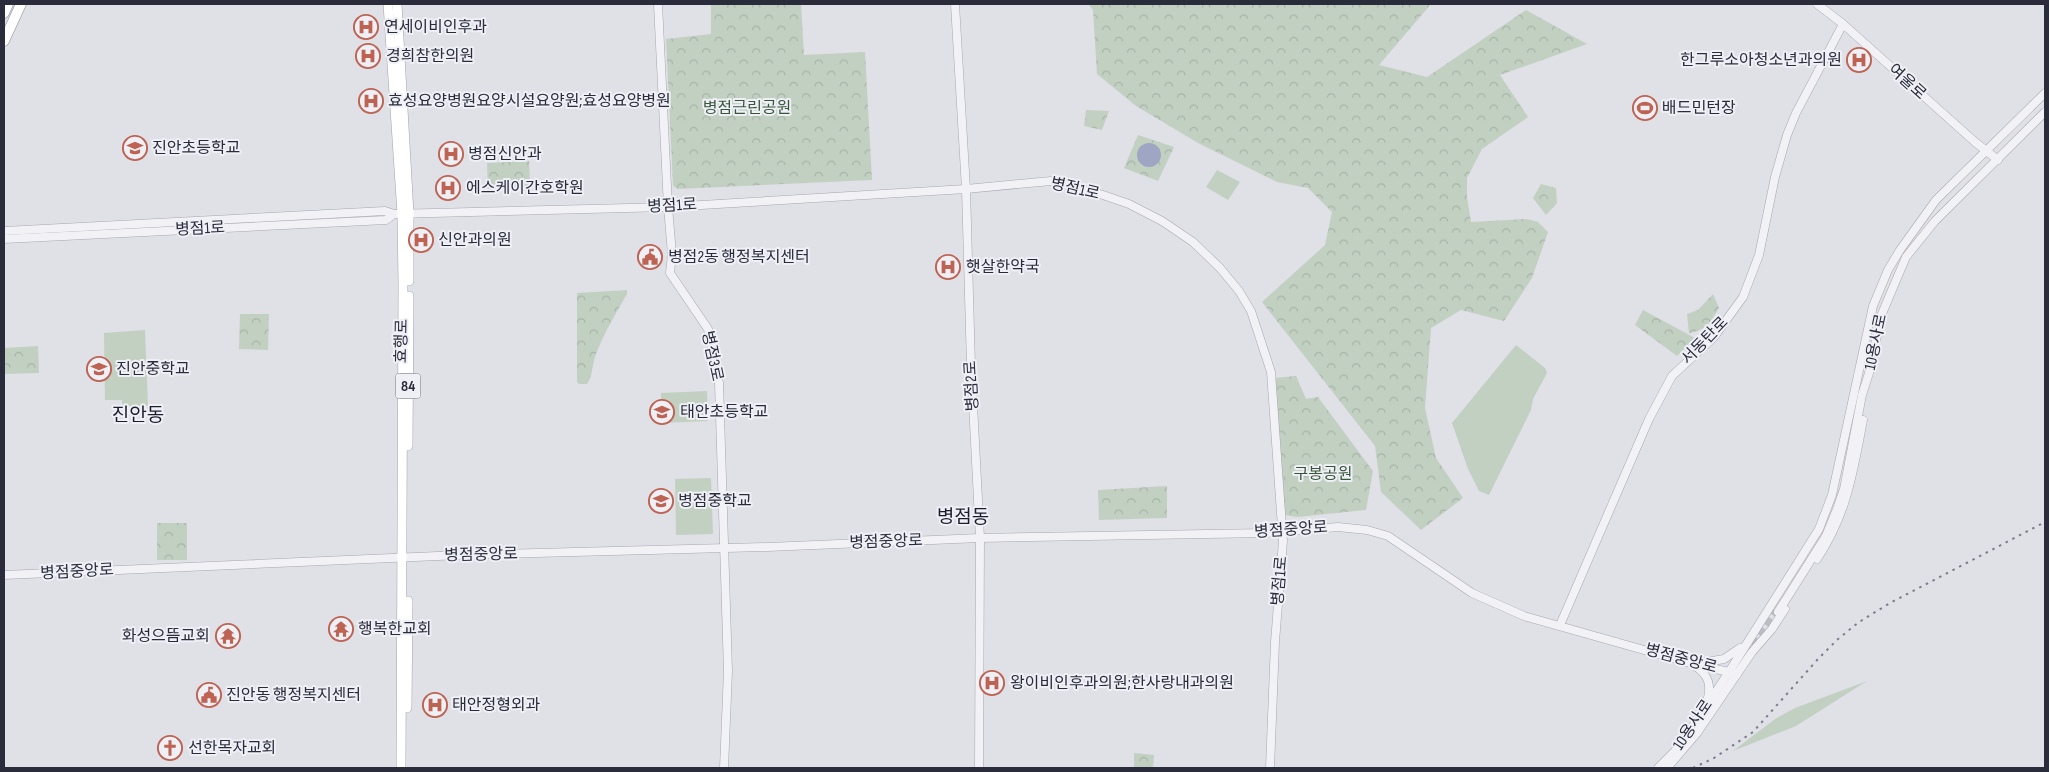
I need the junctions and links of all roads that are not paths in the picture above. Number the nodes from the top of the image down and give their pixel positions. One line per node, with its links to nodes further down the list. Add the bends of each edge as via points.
1 (8, 4): 8 (highway)
2 (21, 4): 10 (highway)
3 (388, 4): 17 (main road, 효행로 / 84)
4 (396, 4): 17 (main road, 효행로 / 84)
5 (658, 4): 16 (street, 병점3로)
6 (955, 4): 15 (street, 병점2로)
7 (1817, 4): 9 (street, 여울로)
8 (4, 12)
9 (1843, 24): 13 (street, 여울로); 28 (street, 서동탄로, via 1787,135 1759,255 1743,296 1714,337 1680,367 1666,386)
10 (4, 41)
11 (2045, 93): 13 (street, 10용사로)
12 (2045, 112): 14 (street, 10용사로)
13 (1986, 151): 14 (street, 여울로); 20 (street, 10용사로, via 1936,200 1888,270 1873,306)
14 (1998, 160): 21 (street, 10용사로, via 1936,221 1906,257 1881,316)
15 (966, 189): 16 (street, 병점1로); 22 (street, 병점1로, via 1051,182 1103,195 1162,221 1193,242 1220,268 1251,311 1271,372); 23 (street, 병점2로)
16 (668, 207): 17 (street, 병점1로); 24 (street, 병점3로, via 672,254 670,273 708,329 719,383)
17 (402, 214): 18 (street, 병점1로, via 385,211); 19 (street, 병점1로, via 386,220); 25 (main road, 효행로 / 84)
18 (4, 230)
19 (4, 239)
20 (1858, 381): 21 (street, 10용사로, via 1835,507 1776,611 1826,536 1838,509); 27 (street, 10용사로, via 1826,512 1810,544)
21 (1867, 383): 29 (street, 10용사로, via 1850,488 1843,509 1825,547)
22 (1283, 531): 23 (street, 병점중앙로); 28 (street, 병점중앙로, via 1338,527 1382,533 1472,593 1524,616); 38 (street, 병점1로)
23 (980, 538): 24 (street, 병점중앙로); 37 (street, 병점2로)
24 (725, 547): 25 (street, 병점중앙로); 36 (street, 병점3로, via 728,671)
25 (405, 558): 26 (street, 병점중앙로); 34 (main road, 효행로 / 84); 35 (main road, 효행로 / 84)
26 (4, 575)
27 (1760, 621): 29 (street, via 1763,628); 30 (street, 10용사로)
28 (1560, 625): 31 (street, 병점중앙로)
29 (1772, 629): 32 (street, 10용사로)
30 (1750, 637): 31 (street, via 1727,658); 32 (street, 10용사로)
31 (1690, 662): 32 (street, 병점중앙로); 33 (street, via 1704,672 1708,681 1710,692)
32 (1733, 673): 33 (street, 10용사로); 40 (street, 10용사로, via 1697,734)
33 (1700, 715): 39 (street, 10용사로, via 1672,755)
34 (401, 768)
35 (406, 768)
36 (724, 768)
37 (979, 768)
38 (1270, 768)
39 (1658, 768)
40 (1667, 768)

